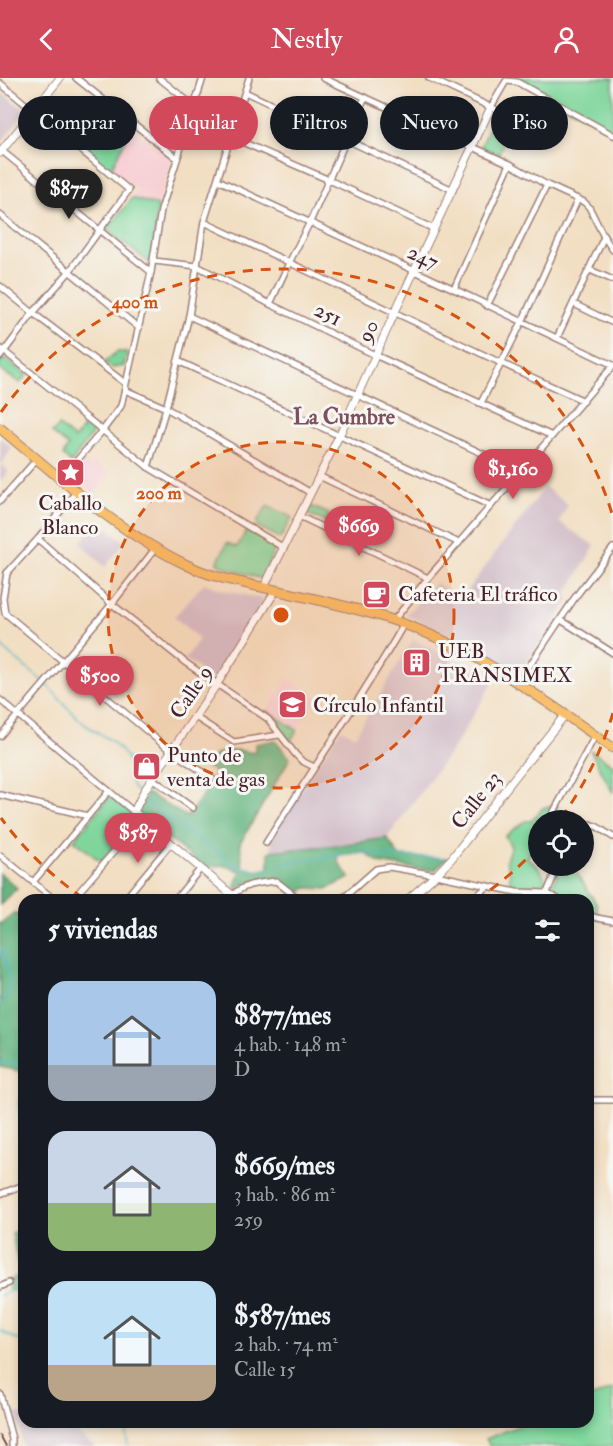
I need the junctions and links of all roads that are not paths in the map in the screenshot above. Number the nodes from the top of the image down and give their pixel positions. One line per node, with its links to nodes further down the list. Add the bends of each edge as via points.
1 (60, 78): 10 (street)
2 (76, 78): 33 (street)
3 (159, 78): 11 (street)
4 (203, 78): 12 (street)
5 (249, 78): 9 (street)
6 (322, 78): 14 (street)
7 (429, 78): 19 (street)
8 (0, 83): 17 (street)
9 (245, 92): 13 (street); 18 (street)
10 (45, 96)
11 (182, 96)
12 (197, 96)
13 (244, 96)
14 (363, 96)
15 (497, 96): 16 (street, 90, via 506,81 517,82)
16 (542, 96)
17 (18, 97)
18 (270, 104)
19 (491, 107): 22 (street, 90)
20 (568, 110): 23 (street, 90)
21 (18, 130): 32 (street)
22 (479, 131)
23 (613, 135)
24 (258, 149): 36 (street)
25 (368, 149): 38 (street)
26 (82, 150): 44 (street, via 129,190)
27 (180, 150): 33 (street)
28 (227, 150): 35 (street)
29 (342, 150): 36 (street)
30 (470, 150): 38 (street, 90)
31 (478, 150): 34 (street)
32 (1, 152): 44 (street)
33 (177, 158): 47 (street, via 161,210)
34 (510, 164): 37 (street); 56 (street)
35 (218, 180): 41 (street); 42 (street, 247)
36 (329, 180): 42 (street); 43 (street)
37 (547, 185): 39 (street); 59 (street)
38 (453, 190): 43 (street, 90)
39 (578, 199): 45 (street, via 589,207); 63 (street)
40 (0, 215): 52 (street)
41 (204, 222): 48 (street); 49 (street)
42 (310, 222): 48 (street); 51 (street, 247)
43 (434, 229): 51 (street, 90)
44 (100, 230): 52 (street); 53 (street)
45 (604, 237): 46 (street); 50 (street)
46 (613, 250)
47 (154, 261): 49 (street, 251); 53 (street)
48 (289, 262): 57 (street); 60 (street)
49 (198, 266): 57 (street, 251); 62 (street)
50 (590, 270): 54 (street); 58 (street)
51 (414, 271): 56 (street, 247); 60 (street, 90)
52 (69, 272): 61 (street); 65 (street)
53 (152, 272): 65 (street)
54 (613, 280)
55 (0, 286): 61 (street)
56 (454, 289): 59 (street, 247)
57 (270, 304): 68 (street, 251)
58 (574, 304): 64 (street); 66 (street)
59 (487, 306): 63 (street, 247)
60 (395, 312): 68 (street, 90); 70 (street)
61 (33, 313): 67 (street); 72 (street)
62 (189, 316): 69 (street); 73 (street)
63 (522, 322): 66 (street, 247); 70 (street)
64 (613, 322)
65 (139, 328): 72 (street)
66 (557, 339): 71 (street, 247)
67 (1, 352): 78 (street)
68 (375, 355): 73 (street, 90); 75 (street, 251)
69 (178, 361): 76 (street); 79 (street)
70 (501, 363): 74 (street); 75 (street)
71 (613, 366): 74 (street)
72 (125, 386): 76 (street); 78 (street, via 121,406)
73 (358, 394): 79 (street, 90); 83 (street)
74 (584, 401): 80 (street)
75 (481, 403): 80 (street, 251)
76 (166, 408): 82 (street); 87 (street)
77 (0, 428): 81 (main road)
78 (103, 430): 82 (street); 85 (street)
79 (339, 436): 84 (street, 90); 89 (street)
80 (552, 436): 83 (street)
81 (37, 459): 85 (main road); 88 (street)
82 (148, 467): 93 (street)
83 (522, 472): 89 (street)
84 (319, 476): 87 (street, 90); 92 (street)
85 (61, 479): 86 (main road)
86 (76, 492): 91 (street); 95 (main road)
87 (311, 493): 90 (street, 90)
88 (0, 501)
89 (491, 506): 92 (street)
90 (299, 516): 93 (street, 90); 98 (street)
91 (38, 539): 97 (street); 101 (street)
92 (459, 543): 98 (street)
93 (284, 548): 99 (street, 90)
94 (613, 548): 103 (street)
95 (155, 549): 99 (main road, via 211,575); 101 (street)
96 (0, 567): 97 (street)
97 (7, 573): 106 (street, via 5,613)
98 (428, 578): 102 (street)
99 (264, 587): 100 (main road)
100 (276, 590): 102 (main road); 108 (street, Calle 9)
101 (112, 604): 106 (street); 108 (street)
102 (394, 620): 104 (main road)
103 (561, 620): 105 (street); 107 (street)
104 (404, 624): 107 (main road, via 468,653); 118 (street)
105 (613, 653)
106 (63, 662): 110 (street); 117 (street)
107 (518, 683): 111 (main road)
108 (217, 684): 112 (street, Calle 9); 113 (street, via 267,719)
109 (0, 700): 110 (street)
110 (18, 715): 114 (street); 121 (street)
111 (565, 715): 115 (main road); 134 (street, Calle 23)
112 (195, 717): 113 (street, via 234,742); 117 (street, Calle 9)
113 (279, 735): 118 (street, via 302,761)
114 (0, 736)
115 (595, 736): 116 (main road); 124 (street)
116 (613, 747)
117 (171, 751): 119 (street); 120 (street, Calle 9)
118 (314, 767): 131 (street)
119 (212, 778)
120 (153, 779): 123 (street); 125 (street, Calle 9)
121 (109, 791): 125 (street); 126 (street)
122 (0, 795): 126 (street)
123 (193, 808)
124 (555, 810)
125 (134, 812): 127 (street)
126 (88, 816): 136 (street)
127 (142, 819): 130 (street); 140 (street)
128 (594, 826): 129 (street)
129 (613, 837)
130 (171, 843): 133 (street); 141 (street)
131 (266, 843)
132 (0, 855): 136 (street)
133 (201, 868): 142 (street); 143 (street)
134 (436, 875): 137 (street); 146 (street, via 389,867 376,869); 147 (street, Calle 23)
135 (554, 876): 150 (street)
136 (33, 882): 139 (street)
137 (487, 886): 138 (street); 148 (street)
138 (516, 892): 149 (street)
139 (48, 894)
140 (77, 894)
141 (129, 894)
142 (180, 894)
143 (226, 894)
144 (234, 894): 145 (street, via 249,884 276,881)
145 (292, 894)
146 (348, 894)
147 (414, 894)
148 (478, 894)
149 (528, 894)
150 (546, 894)
151 (594, 917): 152 (street)
152 (613, 921)
153 (594, 1100): 154 (street)
154 (613, 1100)
155 (18, 1187): 156 (street)
156 (0, 1194)
157 (9, 1283): 158 (street)
158 (0, 1287)
159 (0, 1394): 160 (street)
160 (12, 1446)

